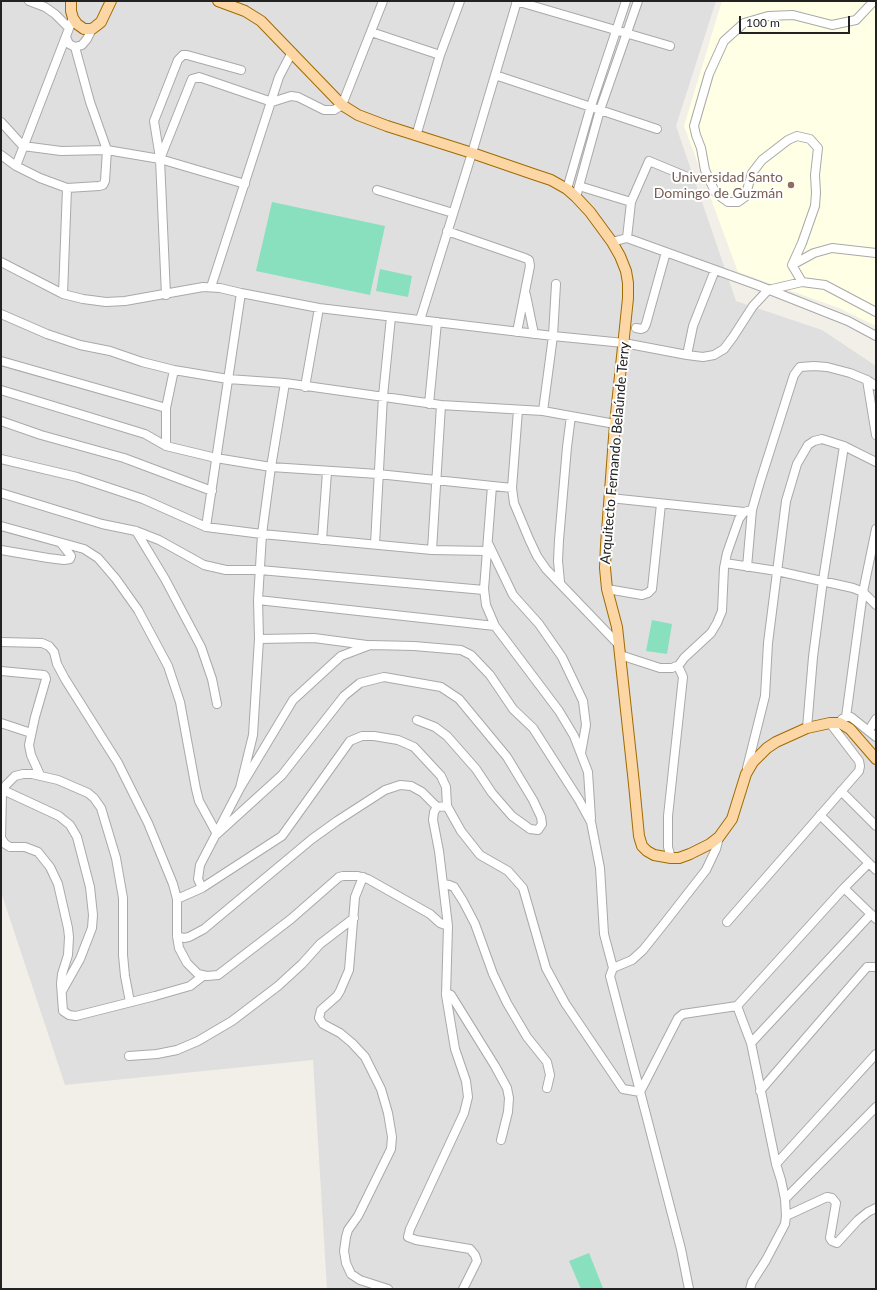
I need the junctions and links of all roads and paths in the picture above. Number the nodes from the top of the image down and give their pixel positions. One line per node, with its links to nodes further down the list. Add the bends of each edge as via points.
1 (29, 1): 11 (street, via 45,7)
2 (71, 1): 11 (main road)
3 (111, 1): 12 (main road, via 100,22)
4 (218, 1): 19 (main road, Arquitecto Fernando Belaúnde Terry, via 254,16)
5 (383, 1): 14 (street)
6 (460, 1): 20 (street)
7 (516, 1): 13 (street); 22 (street)
8 (626, 1): 13 (street)
9 (638, 1): 15 (street)
10 (874, 1): 51 (street, via 856,20 832,25 793,15 768,16 744,23 724,41 708,74 694,126 705,170 715,192 728,202 738,202 745,197 752,173 762,160 788,140 796,136 810,140 818,148 815,206)
11 (71, 23): 12 (main road); 16 (street)
12 (88, 29): 18 (street, via 87,39 82,45)
13 (616, 30): 15 (street); 25 (street)
14 (371, 32): 20 (street); 24 (street)
15 (627, 33): 17 (street); 26 (street)
16 (66, 37): 18 (street, via 69,44); 30 (street)
17 (670, 46)
18 (75, 47): 31 (street)
19 (292, 52): 23 (street, via 279,77); 24 (main road, Arquitecto Fernando Belaúnde Terry)
20 (440, 55): 29 (street)
21 (241, 70): 34 (street, via 187,55 178,60 154,121)
22 (495, 75): 25 (street); 32 (street)
23 (272, 102): 24 (street, via 291,96 324,110 334,110); 34 (street, via 199,77 192,79); 37 (street)
24 (342, 105): 29 (main road, Arquitecto Fernando Belaúnde Terry, via 369,120)
25 (591, 106): 26 (street); 40 (street)
26 (600, 110): 28 (street); 38 (street)
27 (1, 122): 30 (street)
28 (657, 128)
29 (416, 136): 32 (main road, Arquitecto Fernando Belaúnde Terry)
30 (22, 146): 31 (street, via 61,151); 35 (street)
31 (107, 150): 34 (street); 39 (street, via 103,185)
32 (472, 153): 40 (main road, Arquitecto Fernando Belaúnde Terry, via 545,178); 44 (street)
33 (1, 155): 35 (street)
34 (160, 159): 37 (street); 60 (street)
35 (16, 166): 39 (street)
36 (690, 178): 43 (street, via 650,161)
37 (244, 184): 55 (street)
38 (579, 186): 42 (street); 43 (street)
39 (67, 188): 59 (street)
40 (567, 189): 42 (main road, Arquitecto Fernando Belaúnde Terry)
41 (377, 190): 44 (street)
42 (576, 197): 47 (main road, Arquitecto Fernando Belaúnde Terry)
43 (631, 202): 46 (street)
44 (453, 213): 45 (street)
45 (447, 231): 56 (street, via 529,260); 65 (street)
46 (627, 238): 47 (street); 48 (street)
47 (612, 242): 72 (main road, Arquitecto Fernando Belaúnde Terry, via 626,271 628,283)
48 (666, 252): 52 (street); 67 (street, via 646,324 644,328)
49 (876, 253): 51 (street, via 832,248 814,253)
50 (1, 262): 59 (street)
51 (792, 265): 53 (street)
52 (715, 270): 57 (street); 73 (street, via 693,326)
53 (802, 282): 57 (street); 62 (street, via 824,285)
54 (556, 284): 70 (street)
55 (211, 288): 58 (street); 60 (street, via 203,287)
56 (525, 290): 68 (street); 69 (street)
57 (768, 290): 71 (street, via 848,320); 73 (street, via 753,306 724,349 714,355 703,357)
58 (241, 293): 61 (street); 76 (street)
59 (63, 294): 60 (street, via 106,302 125,302)
60 (166, 295)
61 (319, 308): 64 (street); 80 (street)
62 (876, 312)
63 (1, 314): 75 (street, via 80,345)
64 (391, 317): 65 (street); 82 (street)
65 (420, 320): 66 (street)
66 (437, 322): 68 (street); 83 (street)
67 (636, 328)
68 (516, 332): 69 (street)
69 (534, 334): 70 (street)
70 (553, 336): 72 (street); 87 (street)
71 (876, 336)
72 (624, 343): 73 (street); 90 (main road, Arquitecto Fernando Belaúnde Terry)
73 (686, 355)
74 (1, 361): 85 (street)
75 (174, 370): 76 (street); 85 (street)
76 (228, 379): 78 (street); 94 (street)
77 (867, 380): 79 (street); 91 (street); 107 (street, via 827,367 800,367 788,390)
78 (285, 383): 80 (street); 97 (street)
79 (876, 386)
80 (305, 387): 82 (street)
81 (1, 390): 92 (street, via 145,434)
82 (383, 396): 83 (street); 99 (street)
83 (429, 404): 84 (street)
84 (441, 405): 86 (street); 100 (street)
85 (166, 408): 92 (street)
86 (518, 410): 87 (street); 102 (street)
87 (543, 411): 88 (street)
88 (571, 416): 90 (street); 125 (street, via 559,540)
89 (1, 421): 103 (street, via 124,458)
90 (615, 424): 105 (main road, Arquitecto Fernando Belaúnde Terry)
91 (876, 434)
92 (166, 446): 94 (street)
93 (844, 446): 96 (street); 123 (street, via 822,439 814,441 808,445 797,464 786,502); 124 (street)
94 (216, 458): 97 (street); 103 (street)
95 (1, 459): 109 (street, via 77,477 143,499)
96 (876, 462)
97 (271, 467): 98 (street); 112 (street)
98 (327, 472): 99 (street); 113 (street)
99 (378, 474): 100 (street); 116 (street)
100 (437, 480): 101 (street); 118 (street)
101 (492, 486): 102 (street); 114 (street)
102 (512, 488): 125 (street, via 514,503 537,556)
103 (212, 491): 109 (street)
104 (1, 494): 111 (street, via 102,524)
105 (610, 498): 106 (street); 126 (main road, Arquitecto Fernando Belaúnde Terry, via 605,568)
106 (661, 504): 107 (street); 126 (street, via 652,589 642,595)
107 (748, 511): 120 (street, via 739,519); 121 (street)
108 (1, 526): 115 (street)
109 (206, 527): 112 (street)
110 (876, 529): 128 (street)
111 (136, 530): 122 (street, via 204,565 226,570); 138 (street, via 201,647)
112 (262, 534): 113 (street); 122 (street)
113 (322, 540): 116 (street)
114 (488, 542): 119 (street); 147 (street, via 513,595 540,624 562,657 583,701 586,725)
115 (61, 543): 117 (street, via 71,556 70,559 53,559); 159 (street, via 84,549 98,558 138,610 168,666 180,702 199,801)
116 (375, 544): 118 (street)
117 (1, 550)
118 (432, 550): 119 (street)
119 (487, 551): 127 (street)
120 (724, 564): 121 (street); 136 (street, via 722,604 717,623)
121 (747, 567): 123 (street)
122 (260, 570): 127 (street); 129 (street)
123 (777, 571): 124 (street); 149 (street, via 768,643 765,696)
124 (823, 580): 128 (street); 143 (street)
125 (560, 582): 135 (street)
126 (607, 589): 135 (main road, Arquitecto Fernando Belaúnde Terry, via 617,627)
127 (484, 590): 131 (street, via 486,605)
128 (863, 592): 130 (street); 141 (street)
129 (258, 600): 131 (street); 132 (street)
130 (876, 605)
131 (496, 626): 147 (street, via 559,711)
132 (259, 639): 134 (street, via 314,638); 151 (street, via 253,735)
133 (1, 642): 168 (street, via 42,643 54,652 64,679 121,770 148,823)
134 (370, 645): 151 (street, via 341,656 293,700); 157 (street, via 450,648 471,655 490,675 513,709 533,728 580,800)
135 (619, 650): 136 (street, via 660,668); 161 (main road, Arquitecto Fernando Belaúnde Terry, via 638,836 647,851)
136 (678, 666): 161 (street, via 683,677 668,816)
137 (1, 671): 145 (street, via 45,676)
138 (217, 704)
139 (876, 719): 144 (street)
140 (417, 720): 159 (street, via 435,726 447,736 512,816 530,829 538,830 542,824 541,817 533,800 507,758 459,699 441,688 384,677 360,682 344,696 282,775)
141 (839, 721): 143 (main road, Arquitecto Fernando Belaúnde Terry); 144 (street, via 856,720); 148 (main road, via 850,729); 153 (street, via 860,766 859,771)
142 (1, 723): 145 (street)
143 (807, 728): 149 (main road, Arquitecto Fernando Belaúnde Terry, via 767,748 753,762)
144 (869, 730): 146 (street)
145 (32, 733): 150 (street, via 29,745)
146 (876, 737)
147 (581, 754): 157 (street, via 588,772)
148 (876, 759)
149 (746, 774): 160 (main road, Arquitecto Fernando Belaúnde Terry, via 732,818)
150 (40, 775): 152 (street, via 15,776 8,781); 179 (street, via 88,793 104,814 123,898 123,955)
151 (240, 788): 159 (street)
152 (3, 790): 177 (street, via 2,840 10,847 25,847 38,852 54,875 61,894 69,937); 177 (street, via 65,820 77,837 84,858 90,887 92,928 80,959)
153 (841, 791): 156 (street); 158 (street)
154 (447, 806): 155 (street); 166 (street, via 446,787 441,776 414,748 398,740 362,736 350,741 282,836); 186 (street, via 461,831 480,855 508,871 523,888 546,968 565,1003 623,1088)
155 (437, 807): 165 (street, via 432,820); 173 (street, via 422,792 411,786 400,785 385,790 312,839 204,929 189,937)
156 (820, 815): 162 (street); 171 (street)
157 (591, 822): 175 (street, via 600,868 604,934)
158 (876, 826)
159 (217, 834): 166 (street, via 200,865 198,879)
160 (719, 837): 161 (main road, Arquitecto Fernando Belaúnde Terry, via 700,850 679,858); 175 (street, via 706,870 643,950 632,960)
161 (671, 858)
162 (869, 863): 163 (street); 167 (street)
163 (876, 870)
164 (363, 877): 170 (street, via 355,897); 172 (street); 176 (street, via 339,877 291,919 218,974)
165 (443, 884): 172 (street); 184 (street, via 454,887 464,901 507,1004 527,1037 547,1062 550,1075)
166 (202, 888): 168 (street)
167 (844, 888): 169 (street); 180 (street)
168 (177, 899): 173 (street)
169 (873, 916): 181 (street)
170 (354, 918): 183 (street, via 320,944 278,986 232,1021 177,1050); 193 (street, via 346,978 337,996 321,1010 319,1018 323,1024 346,1038 365,1057 381,1089 388,1113 391,1149 348,1230 344,1251 351,1274 360,1280)
171 (727, 922)
172 (448, 926): 178 (street)
173 (177, 936): 176 (street, via 184,958 194,971)
174 (876, 966): 185 (street, via 867,967)
175 (612, 968): 186 (street, via 610,976)
176 (203, 976): 179 (street, via 190,986)
177 (61, 993): 179 (street, via 63,1011 72,1016)
178 (446, 993): 188 (street, via 450,994 507,1088 508,1112); 194 (street, via 455,1049 466,1081 468,1097 464,1113 408,1237 470,1249 477,1261)
179 (130, 1002)
180 (737, 1006): 181 (street); 186 (street, via 682,1014)
181 (750, 1042): 185 (street)
182 (876, 1054): 189 (street)
183 (129, 1056)
184 (547, 1088)
185 (760, 1091): 189 (street)
186 (640, 1092): 195 (street)
187 (876, 1106): 190 (street)
188 (502, 1140)
189 (776, 1164): 190 (street)
190 (785, 1199): 192 (street)
191 (876, 1208): 192 (street, via 858,1220 837,1242 830,1238 836,1203 832,1198 827,1197)
192 (786, 1216): 196 (street, via 785,1224)
193 (388, 1289)
194 (463, 1289)
195 (689, 1289)
196 (750, 1289)

